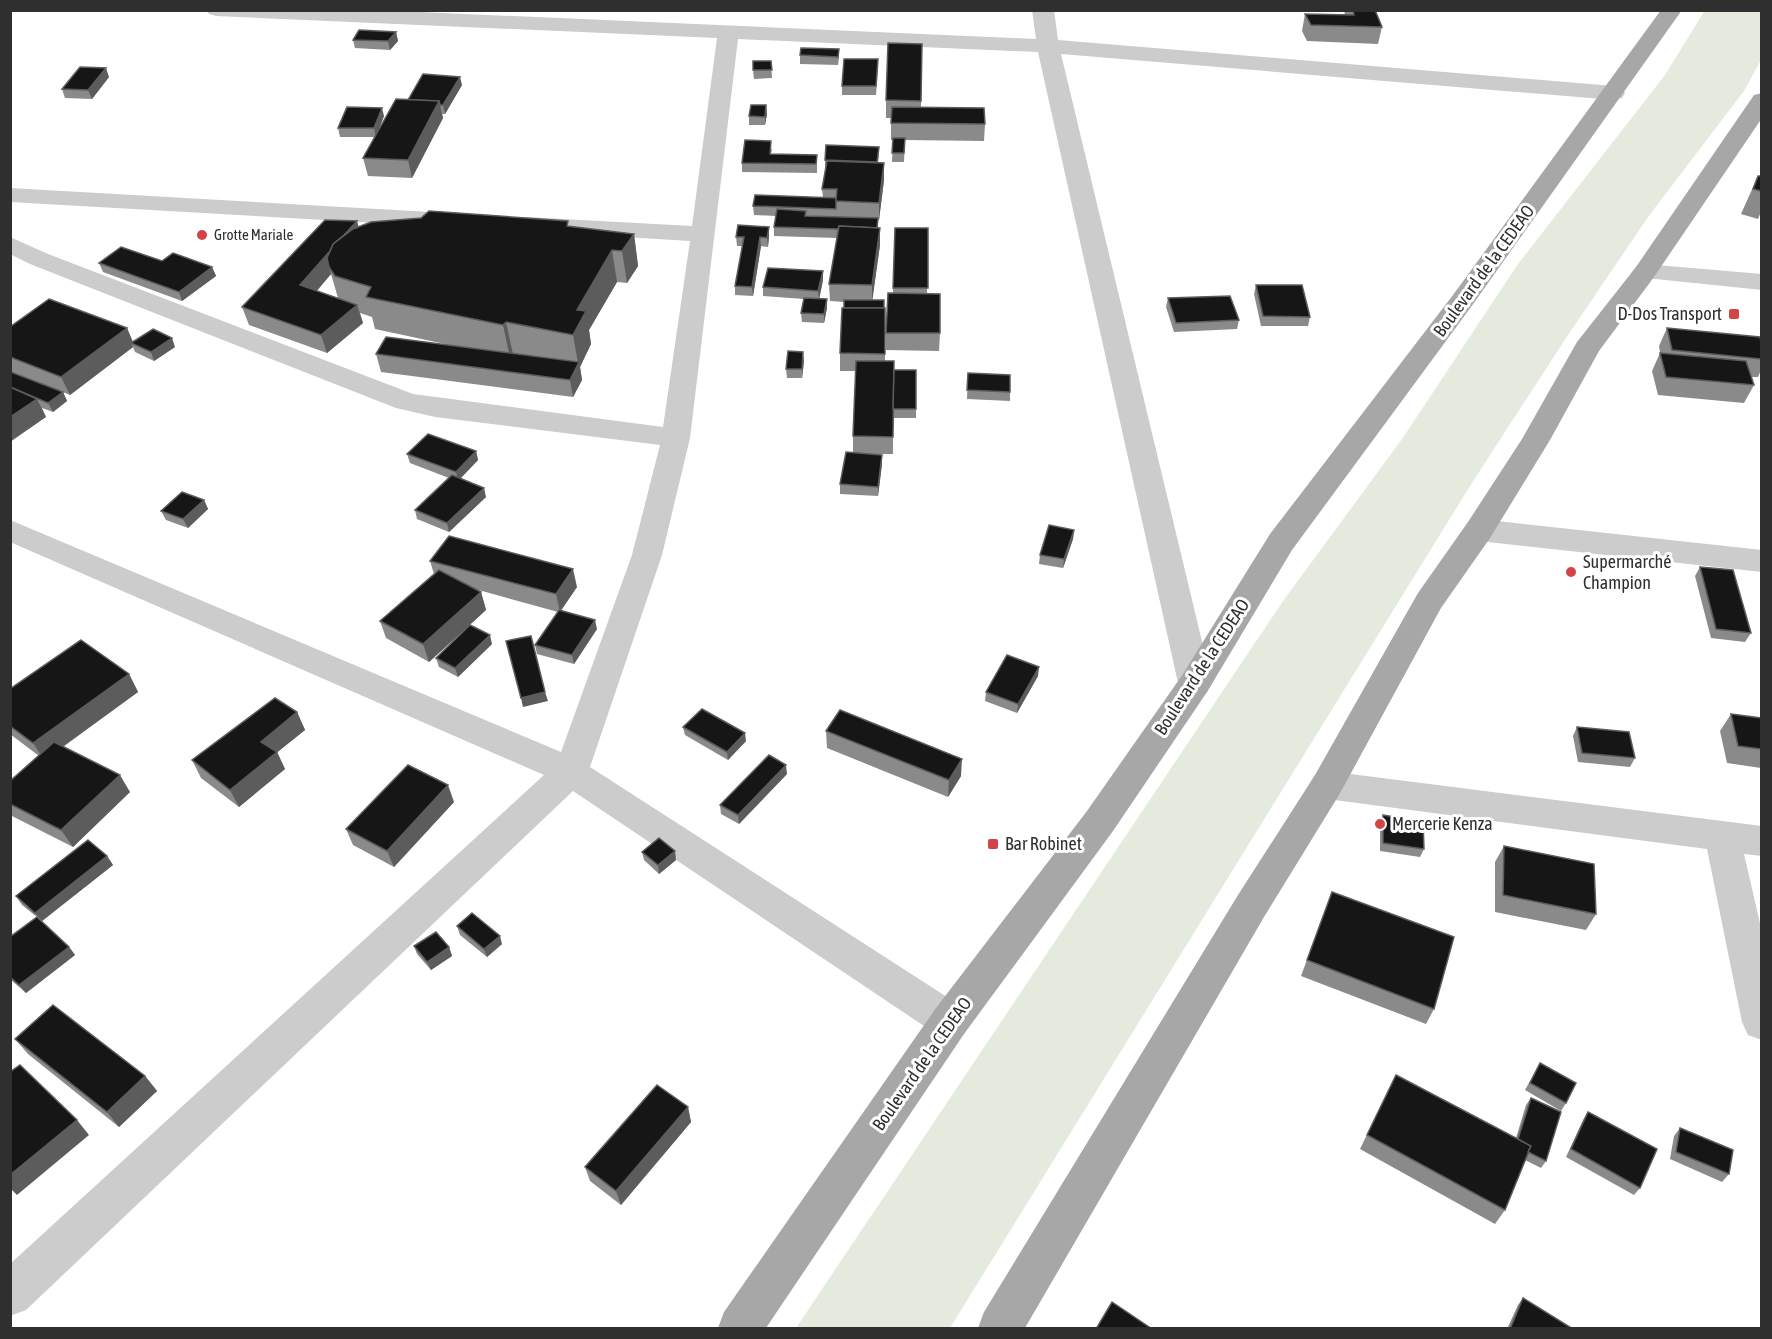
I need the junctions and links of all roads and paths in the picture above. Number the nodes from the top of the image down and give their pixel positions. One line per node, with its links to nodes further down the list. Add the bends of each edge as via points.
1 (216, 10): 4 (street)
2 (1043, 10): 5 (street)
3 (1672, 10): 6 (main road, Boulevard de la CEDEAO)
4 (728, 33): 5 (street); 9 (street)
5 (1047, 46): 6 (street); 17 (street)
6 (1614, 93): 17 (main road, Boulevard de la CEDEAO, via 1281,542)
7 (1761, 100): 11 (main road)
8 (10, 195): 9 (street)
9 (704, 234): 13 (street)
10 (10, 244): 13 (street, via 39,259 406,402)
11 (1645, 272): 12 (street); 15 (main road, via 1587,348 1536,440)
12 (1761, 282)
13 (676, 438): 18 (street, via 647,555)
14 (10, 530): 18 (street)
15 (1479, 530): 16 (street); 19 (main road, via 1429,601)
16 (1761, 561)
17 (1195, 683): 22 (main road, Boulevard de la CEDEAO, via 1094,830)
18 (571, 772): 22 (street); 24 (street)
19 (1327, 785): 20 (street); 26 (main road)
20 (1722, 836): 21 (street); 23 (street)
21 (1761, 841)
22 (950, 1021): 25 (main road, Boulevard de la CEDEAO)
23 (1761, 1022)
24 (10, 1294)
25 (740, 1329)
26 (1000, 1329)

